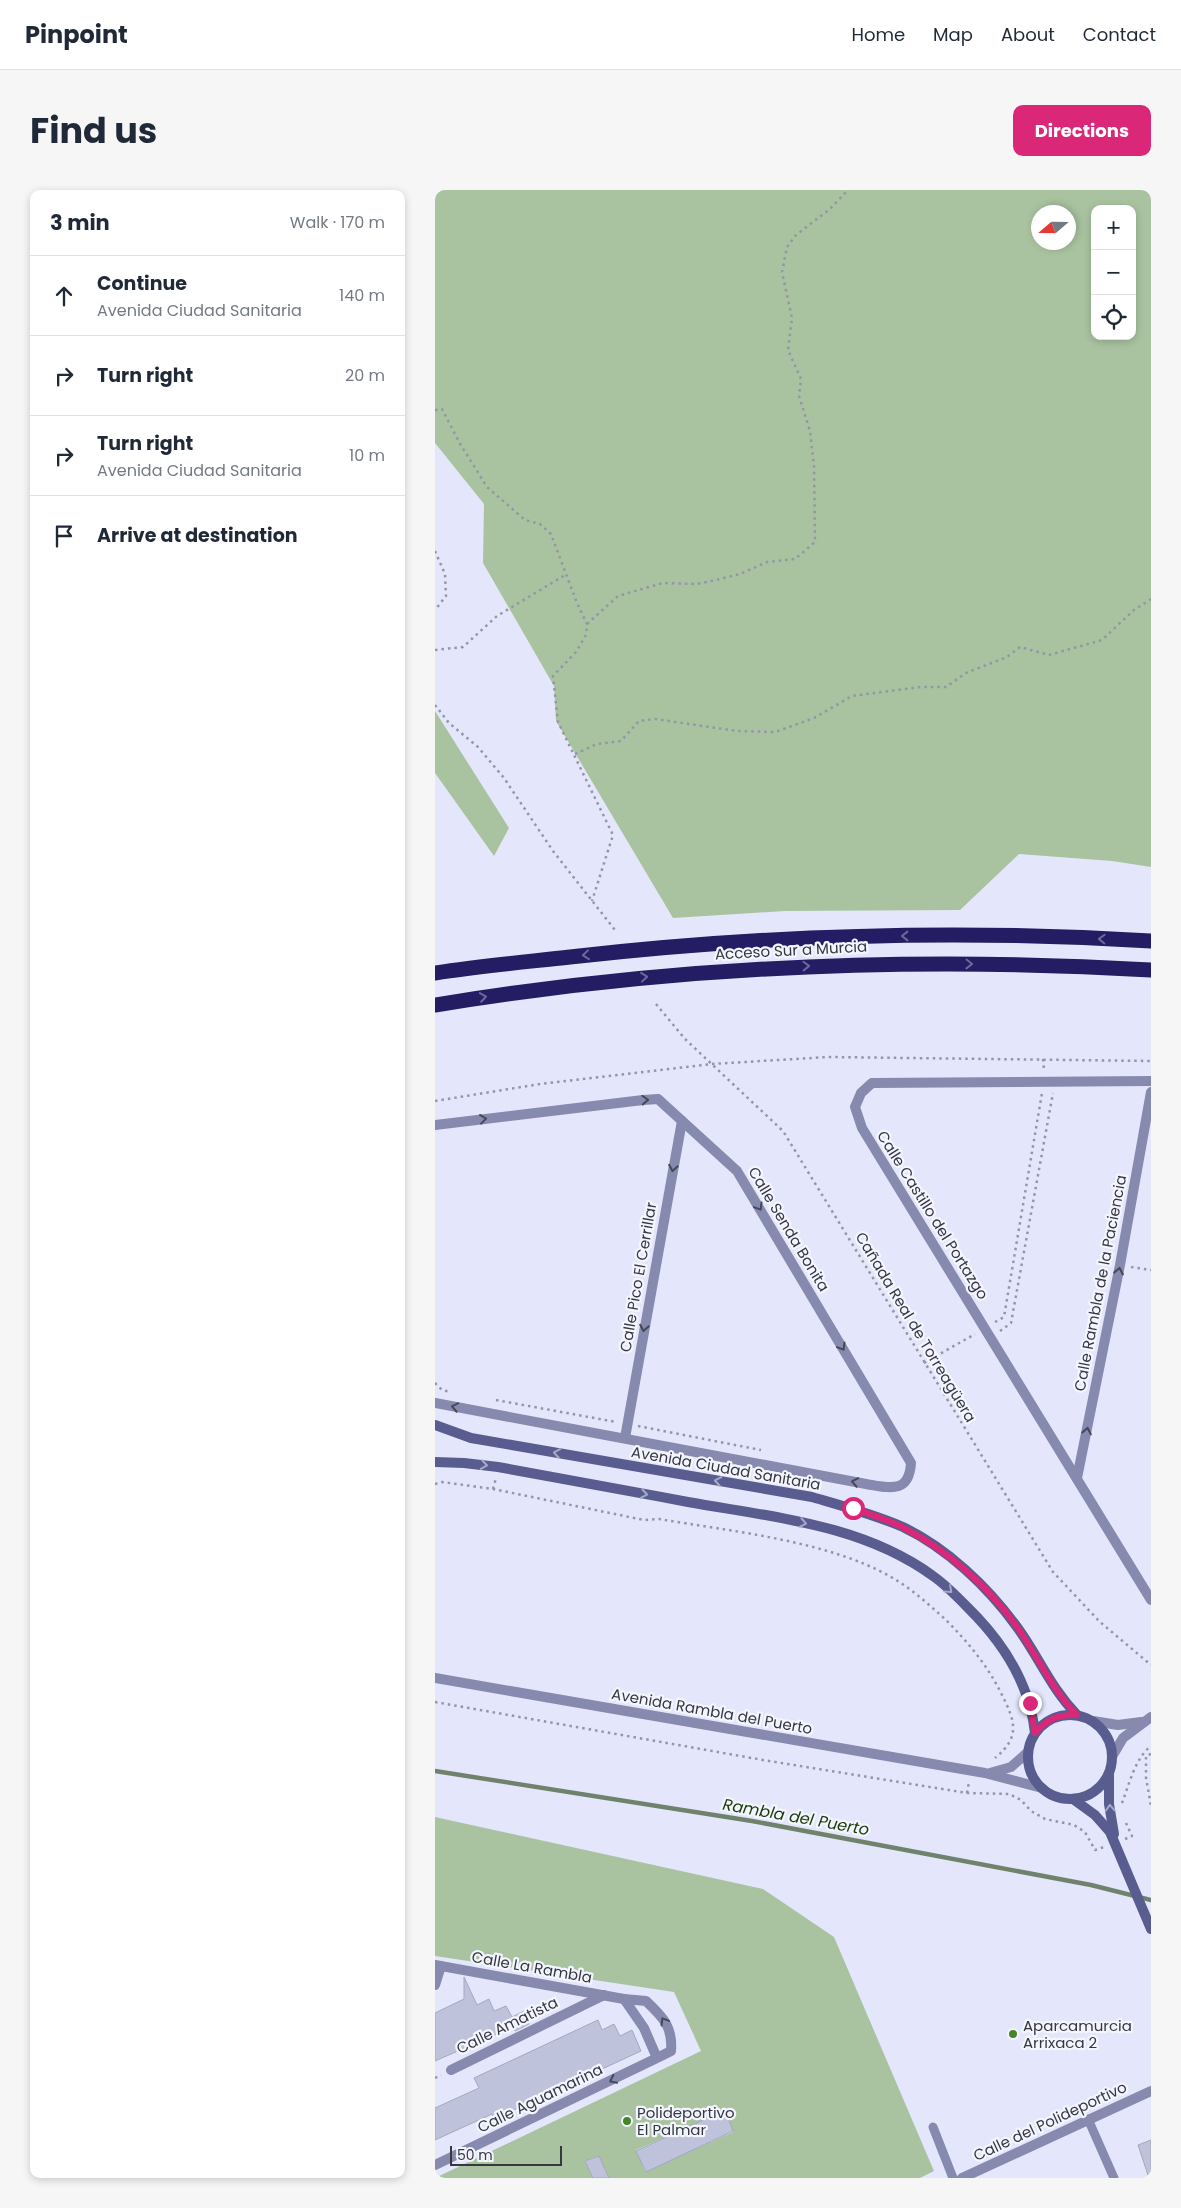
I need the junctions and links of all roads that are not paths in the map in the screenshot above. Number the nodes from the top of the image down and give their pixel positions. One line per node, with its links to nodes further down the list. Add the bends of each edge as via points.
1 (1151, 942): 3 (highway, Acceso Sur a Murcia, one-way to 3, via 1026,936 797,938 645,949)
2 (1151, 970): 4 (highway, Acceso Sur a Murcia, one-way to 2, via 649,976 799,966 960,964)
3 (435, 974)
4 (435, 1005)
5 (1151, 1081): 13 (street, Calle Castillo del Portazgo, via 871,1083 855,1108 862,1128)
6 (1151, 1092): 13 (street, Calle Rambla de la Paciencia, one-way to 6)
7 (682, 1120): 8 (street, Calle Senda Bonita, one-way to 7, via 643,1100 658,1100); 11 (street, Calle Pico El Cerrillar, one-way to 11); 11 (street, Calle Senda Bonita, one-way to 11, via 737,1171 911,1463 910,1476 903,1484 892,1488)
8 (436, 1128)
9 (435, 1404): 11 (street, one-way to 9)
10 (435, 1425): 16 (street, Avenida Ciudad Sanitaria, one-way to 10, via 1052,1686 1016,1626 988,1592 947,1555 904,1528 853,1508 812,1497 471,1438)
11 (625, 1438)
12 (435, 1462): 19 (street, one-way to 19, via 498,1467 807,1523 889,1550 933,1576 999,1643 1025,1688)
13 (1077, 1478): 14 (street, Calle Castillo del Portazgo)
14 (1151, 1600)
15 (435, 1678): 22 (street, Avenida Rambla del Puerto)
16 (1077, 1715): 18 (street); 19 (street, via 1067,1714 1049,1720)
17 (1148, 1719): 18 (street, via 1118,1725); 21 (street, via 1123,1738)
18 (1093, 1721): 21 (street, via 1107,1736)
19 (1035, 1733): 20 (street)
20 (1028, 1752): 22 (street, Avenida Rambla del Puerto, via 1011,1767); 24 (street, via 1031,1772)
21 (1113, 1755): 23 (street)
22 (985, 1773): 24 (street, Avenida Rambla del Puerto)
23 (1109, 1773): 25 (street, via 1091,1794); 26 (street, one-way to 23, via 1110,1817)
24 (1042, 1788): 25 (street, via 1056,1797)
25 (1073, 1799): 26 (street, via 1102,1822)
26 (1115, 1842): 27 (street)
27 (1151, 1929)
28 (438, 1966): 29 (street); 30 (street, Calle La Rambla)
29 (435, 1985)
30 (604, 1994): 31 (street, Calle La Rambla); 33 (street, Calle Amatista)
31 (624, 1999): 32 (street); 32 (street, Calle La Rambla, one-way to 31, via 671,2052 672,2037 663,2016 646,2001)
32 (657, 2058): 37 (street, Calle Aguamarina, one-way to 37)
33 (451, 2070)
34 (1151, 2091): 35 (street, Calle del Polideportivo)
35 (1087, 2119): 39 (street, Calle del Polideportivo); 40 (lane)
36 (933, 2127): 38 (lane)
37 (435, 2165)
38 (953, 2178)
39 (962, 2178)
40 (1114, 2178)

